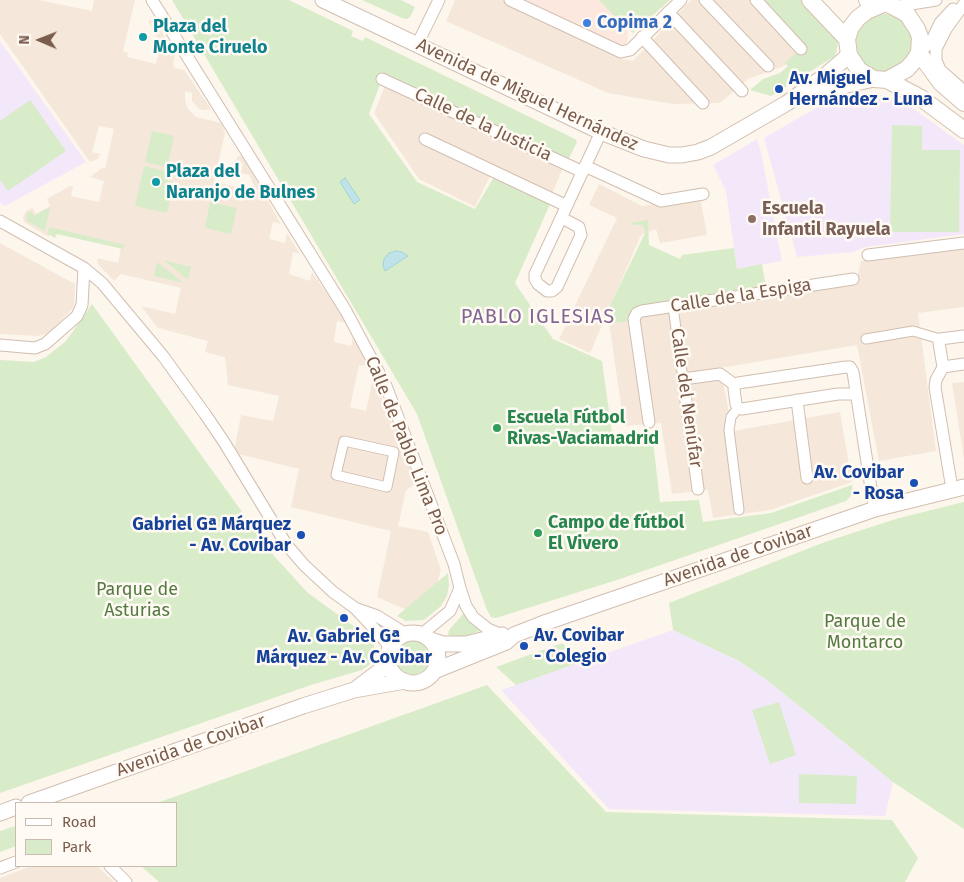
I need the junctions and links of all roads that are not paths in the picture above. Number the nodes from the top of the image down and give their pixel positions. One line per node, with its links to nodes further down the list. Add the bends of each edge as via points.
1 (152, 0): 57 (street, Calle de Pablo Lima Pro, via 346,311 376,366 427,492)
2 (323, 0): 14 (street, Avenida de Miguel Hernández)
3 (439, 0): 14 (street)
4 (510, 0): 13 (street, via 621,52 630,50)
5 (681, 0): 12 (street)
6 (706, 0): 18 (street)
7 (756, 0): 16 (street)
8 (810, 0): 15 (main road)
9 (936, 0): 11 (street)
10 (964, 3): 17 (street, via 954,6 940,23 932,40); 22 (street, via 936,48 936,60 940,70)
11 (881, 4): 15 (main road, via 858,18 851,27); 17 (main road, via 907,14 914,23 920,37)
12 (668, 12): 13 (street); 21 (street)
13 (642, 37): 23 (street)
14 (417, 45): 27 (street, Avenida de Miguel Hernández)
15 (848, 47): 20 (main road, via 858,70); 24 (street, Avenida de Miguel Hernández, via 826,75)
16 (801, 48)
17 (919, 53): 20 (main road, via 907,68); 25 (main road, via 941,83)
18 (768, 66)
19 (382, 79): 29 (street, Calle de la Justicia)
20 (880, 80): 24 (street, Avenida de Miguel Hernández, via 820,91); 26 (main road, via 921,98)
21 (742, 91)
22 (964, 91)
23 (703, 103)
24 (786, 103): 27 (street, Avenida de Miguel Hernández, via 711,147 682,155 644,149)
25 (964, 103)
26 (964, 130)
27 (601, 132): 29 (street)
28 (425, 139): 31 (street)
29 (584, 169): 30 (street, Calle de la Justicia, via 662,201); 31 (street)
30 (703, 194)
31 (567, 206): 32 (street)
32 (562, 218): 32 (street, via 535,274 538,284 547,291 557,287 581,235 579,227)
33 (0, 221): 36 (street)
34 (964, 243): 35 (street)
35 (868, 255)
36 (84, 268): 42 (street, via 82,304 77,316 45,344 35,348); 58 (street, via 102,283 163,356 224,442 286,544 304,565)
37 (853, 279): 38 (street, Calle de la Espiga)
38 (673, 306): 45 (street, Calle del Nenúfar); 50 (street, Calle de la Espiga, via 642,311 634,319)
39 (964, 336): 41 (street)
40 (866, 339): 41 (street, via 913,331)
41 (940, 339): 44 (street)
42 (0, 345)
43 (964, 364): 44 (street)
44 (943, 367): 53 (street, via 935,387)
45 (683, 379): 46 (street, via 720,374); 54 (street, Calle del Nenúfar)
46 (735, 385): 47 (street, via 850,367); 49 (street)
47 (856, 394): 48 (street); 55 (street)
48 (797, 400): 49 (street); 52 (street)
49 (738, 408): 56 (street, via 731,417 729,430)
50 (649, 422)
51 (336, 475): 51 (street, via 344,441 394,452 387,486)
52 (807, 478)
53 (958, 488): 55 (street, Avenida de Covibar)
54 (698, 489)
55 (876, 509): 60 (street, Avenida de Covibar)
56 (739, 510)
57 (460, 588): 60 (street, via 473,617 488,629); 61 (street, via 450,611)
58 (355, 608): 59 (street, via 377,616); 62 (street)
59 (406, 634): 61 (street); 62 (street)
60 (508, 635): 61 (street, Avenida de Covibar, via 466,644 443,644); 64 (street, Avenida de Covibar, via 506,642)
61 (426, 637): 64 (street, via 436,647 438,655)
62 (390, 648): 63 (street)
63 (389, 664): 65 (street, via 392,671); 66 (street, Avenida de Covibar)
64 (434, 671): 65 (street, via 421,681)
65 (405, 681): 66 (street, Avenida de Covibar)
66 (354, 690): 67 (street, Avenida de Covibar)
67 (32, 802)
68 (15, 808): 69 (street)
69 (0, 813)
70 (15, 862): 72 (street)
71 (111, 867): 73 (street)
72 (0, 868)
73 (126, 882)

